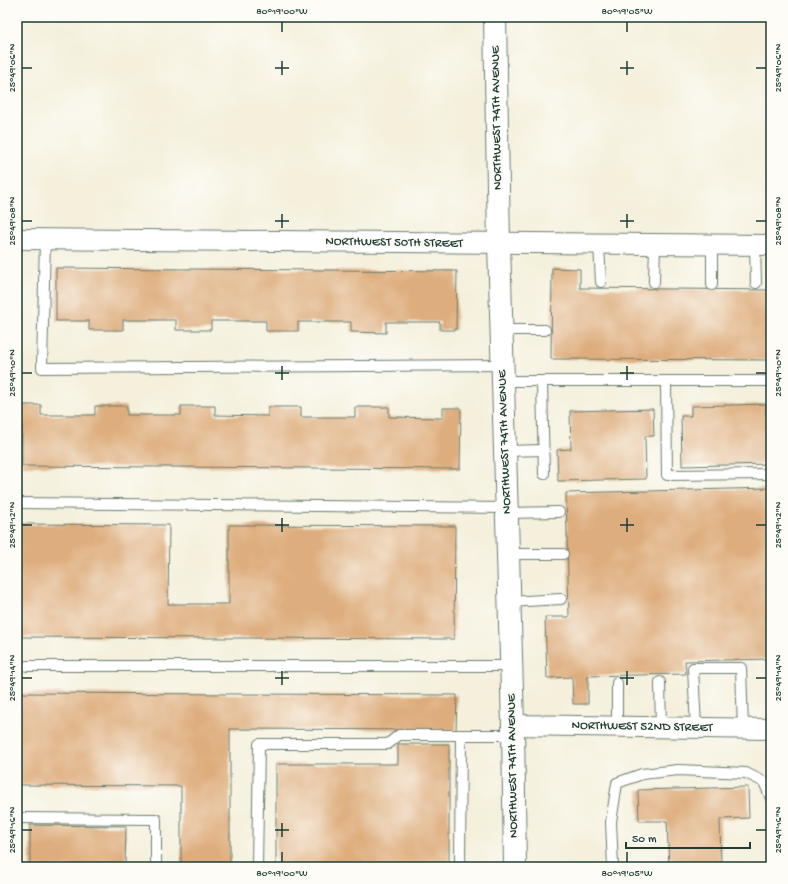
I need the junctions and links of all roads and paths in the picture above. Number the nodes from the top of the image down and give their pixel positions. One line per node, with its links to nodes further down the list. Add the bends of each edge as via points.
1 (495, 17): 4 (street, NORTHWEST 74TH AVENUE)
2 (17, 239): 3 (street, NORTHWEST 50TH STREET)
3 (45, 239): 4 (street, NORTHWEST 50TH STREET); 15 (lane, via 42,368)
4 (499, 244): 5 (street, NORTHWEST 50TH STREET); 13 (street, NORTHWEST 74TH AVENUE)
5 (599, 245): 6 (street, NORTHWEST 50TH STREET); 9 (lane)
6 (655, 245): 7 (street, NORTHWEST 50TH STREET); 10 (lane)
7 (712, 245): 8 (street, NORTHWEST 50TH STREET); 12 (lane)
8 (763, 246): 11 (lane)
9 (601, 282)
10 (654, 282)
11 (756, 283)
12 (712, 285)
13 (502, 330): 14 (lane); 15 (street, NORTHWEST 74TH AVENUE)
14 (546, 330)
15 (503, 373): 16 (lane); 20 (street, NORTHWEST 74TH AVENUE)
16 (542, 381): 17 (lane); 19 (lane)
17 (666, 381): 18 (lane); 22 (lane, via 667,475)
18 (771, 381)
19 (544, 450): 20 (lane); 21 (lane)
20 (505, 451): 24 (street, NORTHWEST 74TH AVENUE)
21 (544, 474)
22 (771, 474)
23 (17, 503): 24 (lane)
24 (507, 510): 25 (lane); 26 (street, NORTHWEST 74TH AVENUE)
25 (559, 512)
26 (508, 554): 27 (lane); 29 (street, NORTHWEST 74TH AVENUE)
27 (563, 554)
28 (561, 599): 29 (lane)
29 (509, 602): 31 (street, NORTHWEST 74TH AVENUE)
30 (27, 666): 31 (lane)
31 (511, 666): 38 (street, NORTHWEST 74TH AVENUE)
32 (660, 682): 35 (lane)
33 (617, 683): 34 (lane)
34 (617, 727): 35 (street, NORTHWEST 52ND STREET); 38 (street, NORTHWEST 52ND STREET)
35 (661, 728): 36 (street, NORTHWEST 52ND STREET)
36 (696, 728): 37 (street, NORTHWEST 52ND STREET); 37 (lane, via 693,668 741,668)
37 (743, 729): 39 (street, NORTHWEST 52ND STREET)
38 (513, 730): 40 (lane); 46 (street, NORTHWEST 74TH AVENUE)
39 (771, 730)
40 (461, 735): 44 (lane, via 399,735 388,744 259,744); 45 (lane)
41 (771, 798): 47 (lane, via 764,782 746,773 678,770 642,774 617,783 611,822)
42 (17, 818): 43 (lane, via 156,820)
43 (156, 867)
44 (257, 867)
45 (460, 867)
46 (515, 867)
47 (613, 867)

